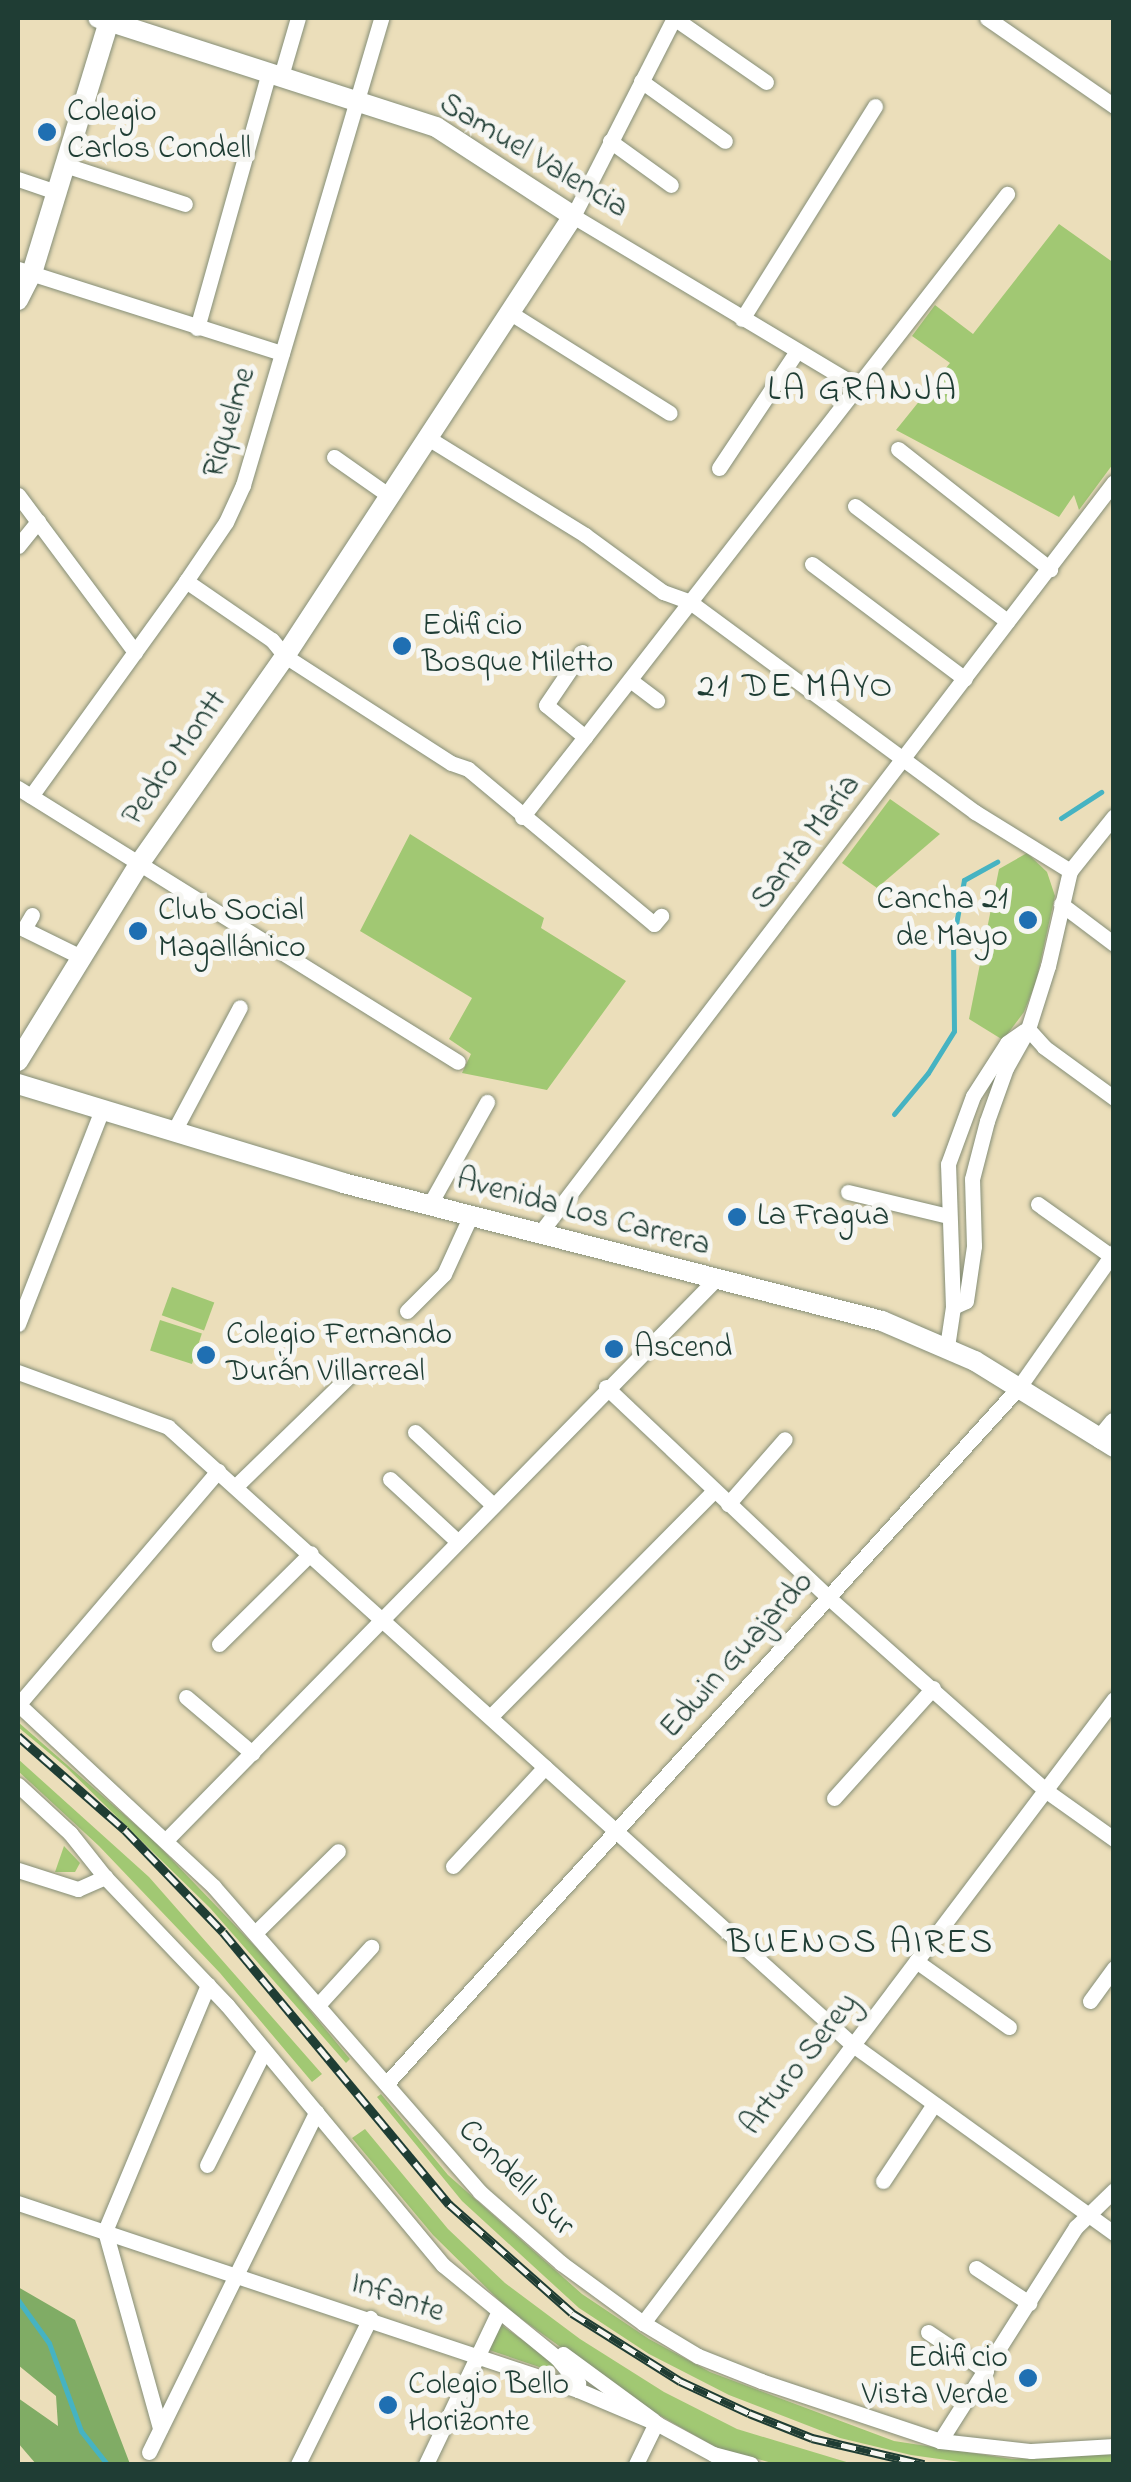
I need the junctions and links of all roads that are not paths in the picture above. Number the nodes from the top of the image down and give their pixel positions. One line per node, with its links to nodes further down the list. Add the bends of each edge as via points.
1 (298, 18): 6 (street)
2 (381, 18): 9 (street, Riquelme)
3 (674, 18): 7 (street, Pedro Montt); 8 (street)
4 (987, 18): 11 (street)
5 (105, 19): 6 (main road, Samuel Valencia); 14 (main road)
6 (275, 74): 9 (main road, Samuel Valencia); 25 (street)
7 (641, 82): 12 (street); 13 (street, Pedro Montt)
8 (766, 82)
9 (356, 101): 20 (main road, Samuel Valencia, via 436,127); 27 (street, Riquelme)
10 (875, 106): 24 (street)
11 (1114, 106)
12 (725, 140)
13 (610, 141): 16 (street); 20 (street, Pedro Montt)
14 (65, 166): 17 (main road); 19 (street)
15 (18, 179): 17 (street)
16 (670, 185)
17 (56, 192): 21 (main road)
18 (1007, 194): 28 (street)
19 (186, 204)
20 (573, 216): 23 (main road, Pedro Montt); 24 (street, Samuel Valencia)
21 (25, 271): 22 (main road); 25 (street)
22 (18, 300)
23 (512, 314): 29 (street); 30 (main road, Pedro Montt)
24 (742, 319): 26 (street, Samuel Valencia)
25 (197, 328): 27 (street)
26 (797, 350): 28 (street, Samuel Valencia); 33 (street)
27 (282, 353): 42 (street, Riquelme, via 243,485)
28 (855, 385): 43 (street)
29 (670, 413)
30 (428, 438): 36 (main road, Pedro Montt); 43 (street, via 663,592)
31 (898, 449): 41 (street)
32 (334, 458): 36 (street)
33 (719, 468)
34 (1114, 482): 41 (street, Santa María)
35 (18, 495): 38 (street)
36 (388, 495): 47 (main road, Pedro Montt)
37 (855, 506): 44 (street)
38 (38, 522): 39 (street); 45 (street)
39 (18, 546)
40 (812, 564): 48 (street)
41 (1050, 569): 44 (street, Santa María)
42 (186, 581): 45 (street, Riquelme); 47 (street)
43 (690, 602): 49 (street); 52 (street)
44 (1007, 621): 48 (street, Santa María)
45 (135, 652): 53 (street, Riquelme)
46 (582, 652): 51 (street, via 546,705)
47 (285, 656): 55 (street, via 468,769); 56 (main road, Pedro Montt)
48 (965, 678): 52 (street, Santa María)
49 (630, 680): 50 (street); 51 (street)
50 (657, 700)
51 (585, 737): 55 (street)
52 (904, 760): 57 (street); 77 (street, Santa María)
53 (24, 792): 56 (street)
54 (1114, 816): 57 (street)
55 (522, 817): 60 (street, via 654,924)
56 (139, 864): 62 (main road, Pedro Montt); 66 (street)
57 (1070, 871): 58 (street)
58 (1061, 904): 61 (street); 64 (street)
59 (32, 915): 62 (street, via 24,929)
60 (660, 916)
61 (1114, 944)
62 (80, 956): 65 (main road, Pedro Montt)
63 (240, 1007): 71 (street)
64 (1028, 1029): 68 (street); 76 (street, via 1007,1043 960,1120 948,1164); 80 (street, via 1006,1068 984,1134 972,1179 974,1246 966,1301)
65 (18, 1061)
66 (458, 1062)
67 (18, 1084): 70 (main road, Avenida Los Carrera)
68 (1114, 1098)
69 (488, 1102): 73 (street)
70 (102, 1110): 71 (main road, Avenida Los Carrera); 82 (street)
71 (174, 1131): 73 (main road, Avenida Los Carrera)
72 (848, 1192): 76 (street)
73 (430, 1204): 75 (main road, Avenida Los Carrera)
74 (1038, 1204): 78 (street)
75 (471, 1216): 77 (main road, Avenida Los Carrera); 81 (street, via 444,1274)
76 (948, 1216): 80 (street)
77 (540, 1234): 79 (main road, Avenida Los Carrera)
78 (1112, 1254): 87 (street, Edwin Guajardo)
79 (714, 1280): 83 (main road, Avenida Los Carrera, via 882,1321); 86 (street)
80 (953, 1308): 83 (street)
81 (407, 1311)
82 (18, 1324)
83 (947, 1347): 87 (main road, Avenida Los Carrera)
84 (18, 1372): 91 (street, via 168,1426)
85 (350, 1376): 93 (street)
86 (606, 1387): 94 (street); 95 (street)
87 (1019, 1388): 89 (main road, Avenida Los Carrera); 99 (street, Edwin Guajardo)
88 (414, 1432): 95 (street)
89 (1110, 1437)
90 (786, 1439): 96 (street)
91 (218, 1470): 93 (street); 105 (street)
92 (390, 1478): 97 (street)
93 (236, 1486): 98 (street)
94 (714, 1491): 96 (street); 106 (street)
95 (491, 1504): 97 (street)
96 (728, 1504): 99 (street)
97 (456, 1541): 100 (street)
98 (311, 1553): 100 (street); 101 (street)
99 (829, 1598): 102 (street); 112 (street, Edwin Guajardo)
100 (383, 1620): 106 (street); 107 (street)
101 (219, 1644)
102 (933, 1688): 110 (street); 111 (street)
103 (186, 1697): 107 (street)
104 (1114, 1698): 110 (street, Arturo Serey)
105 (18, 1704): 113 (street, Condell Sur)
106 (491, 1716): 108 (street)
107 (252, 1753): 113 (street)
108 (545, 1768): 112 (street); 116 (street)
109 (18, 1786): 118 (street, via 70,1833)
110 (1045, 1790): 114 (street); 121 (street, Arturo Serey)
111 (834, 1798)
112 (616, 1830): 127 (street); 129 (street, Edwin Guajardo)
113 (167, 1839): 119 (street, Condell Sur)
114 (1114, 1840)
115 (338, 1851): 119 (street)
116 (452, 1866)
117 (18, 1870): 118 (street, via 78,1888)
118 (98, 1879): 123 (street)
119 (256, 1932): 125 (street, Condell Sur)
120 (370, 1947): 125 (street)
121 (916, 1961): 126 (street); 127 (street, Arturo Serey)
122 (1114, 1968): 124 (street)
123 (208, 1985): 128 (street); 137 (street)
124 (1090, 2001)
125 (318, 2006): 129 (street, Condell Sur)
126 (1010, 2027)
127 (852, 2045): 130 (street); 144 (street, Arturo Serey)
128 (264, 2050): 131 (street); 132 (street)
129 (386, 2084): 144 (street, Condell Sur, via 480,2192)
130 (934, 2104): 133 (street); 136 (street)
131 (316, 2112): 140 (street); 142 (street, via 443,2265)
132 (207, 2165)
133 (883, 2182)
134 (1114, 2190): 136 (street)
135 (18, 2202): 137 (street, Infante)
136 (1091, 2216): 138 (street); 141 (street, via 1076,2227)
137 (105, 2231): 140 (street, Infante); 151 (street)
138 (1114, 2232)
139 (976, 2268): 141 (street)
140 (236, 2274): 143 (street, Infante); 151 (street)
141 (1029, 2302): 148 (street)
142 (498, 2313): 145 (street); 147 (street)
143 (370, 2318): 147 (street, Infante); 155 (street)
144 (642, 2323): 152 (street, Condell Sur, via 745,2375)
145 (516, 2326): 149 (street, via 568,2368); 150 (street)
146 (928, 2332): 148 (street)
147 (478, 2356): 149 (street, Infante); 156 (street)
148 (986, 2371): 152 (street)
149 (578, 2390): 150 (street, Infante)
150 (656, 2423): 157 (street); 158 (street, Infante, via 712,2454)
151 (160, 2428): 154 (street)
152 (940, 2441): 153 (street, Condell Sur, via 1031,2450)
153 (1114, 2446)
154 (149, 2452)
155 (298, 2464)
156 (426, 2464)
157 (636, 2464)
158 (751, 2464)

